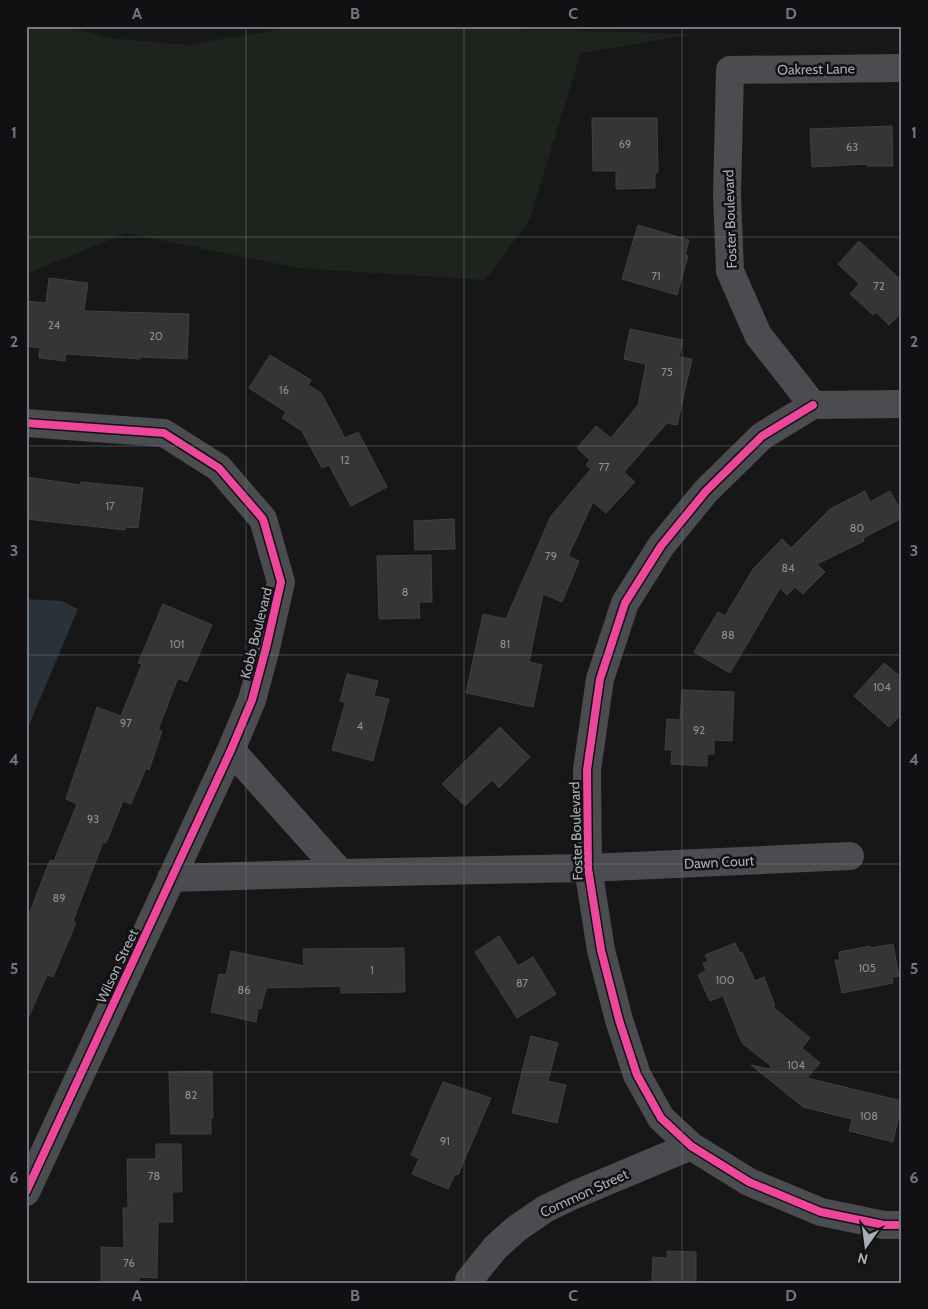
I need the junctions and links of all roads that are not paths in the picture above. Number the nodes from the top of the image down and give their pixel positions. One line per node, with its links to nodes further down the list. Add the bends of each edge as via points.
1 (902, 68): 2 (street, Oakrest Lane)
2 (730, 70): 4 (street, Foster Boulevard, via 727,195 730,271 758,335)
3 (902, 404): 4 (street)
4 (813, 405): 8 (street, Foster Boulevard, via 762,436 706,491 661,546 625,604 600,679 588,761)
5 (26, 424): 6 (street, Kobb Boulevard, via 164,433 219,468 263,519 281,582 252,700)
6 (231, 750): 9 (street); 10 (street, Wilson Street)
7 (850, 856): 8 (street, Dawn Court)
8 (588, 868): 9 (street); 11 (street, Foster Boulevard, via 601,950 637,1075 661,1118)
9 (341, 873): 10 (street)
10 (171, 878): 12 (street, Wilson Street)
11 (691, 1146): 13 (street, Foster Boulevard, via 749,1182 821,1212 884,1225); 14 (street, Common Street, via 546,1209 495,1248)
12 (26, 1192)
13 (902, 1225)
14 (469, 1280)

